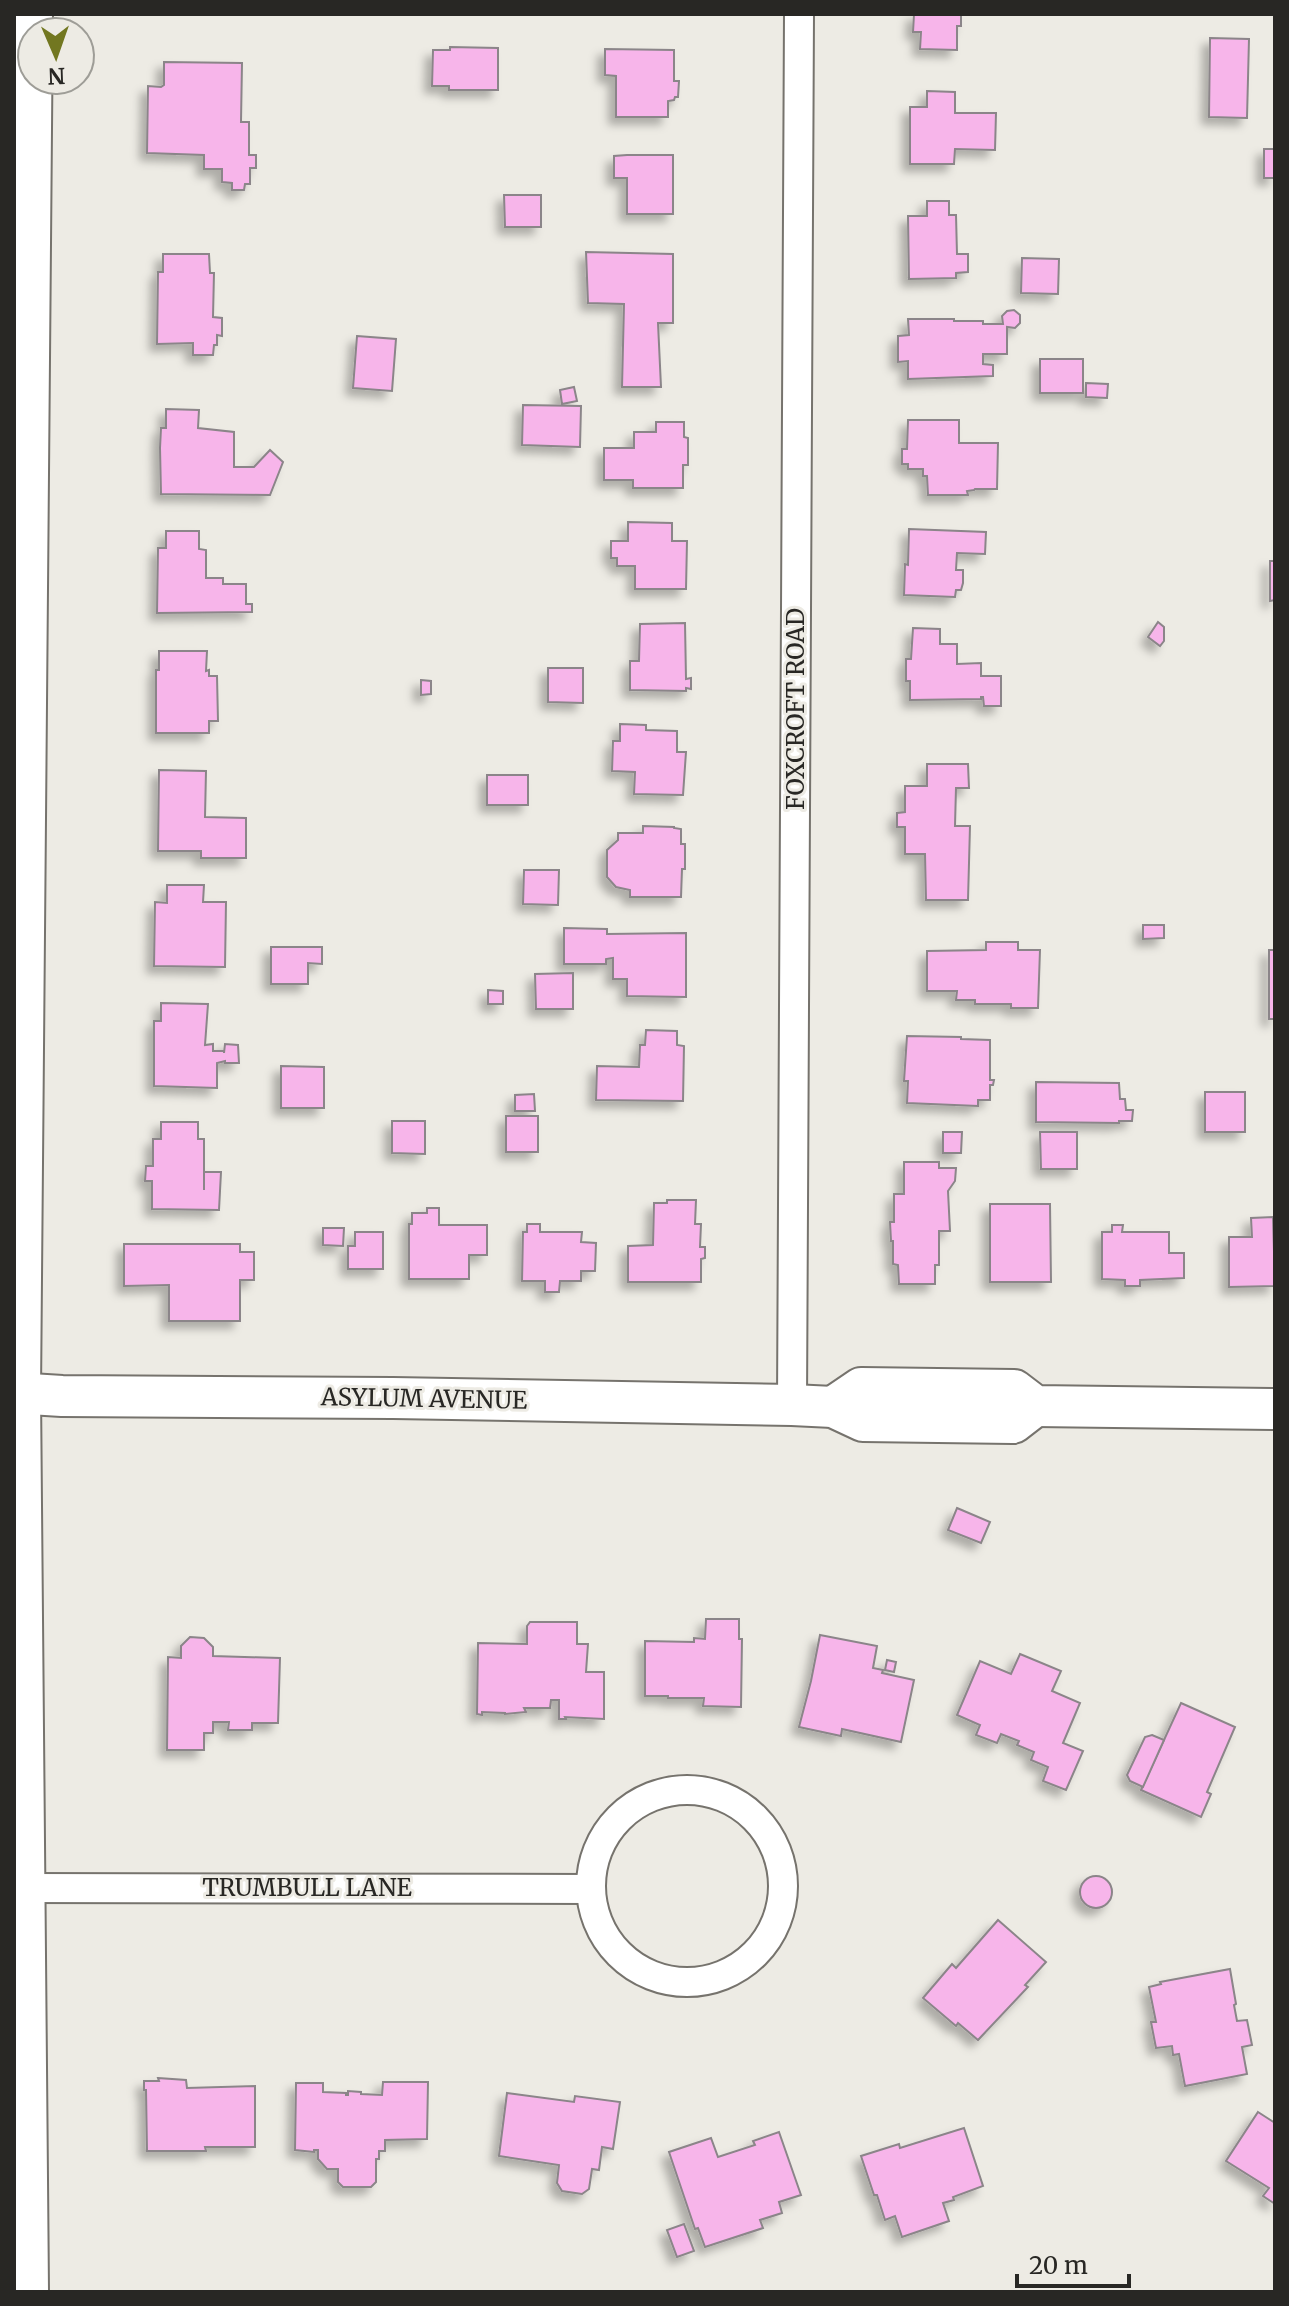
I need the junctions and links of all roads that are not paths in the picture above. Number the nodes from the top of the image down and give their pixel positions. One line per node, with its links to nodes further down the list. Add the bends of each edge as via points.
1 (32, 14): 3 (street)
2 (799, 14): 4 (street, FOXCROFT ROAD)
3 (17, 1393): 4 (street, ASYLUM AVENUE); 6 (street)
4 (792, 1405): 5 (street, ASYLUM AVENUE, via 833,1407 863,1421 1013,1423 1035,1406)
5 (1275, 1409)
6 (25, 1888): 7 (street, TRUMBULL LANE); 8 (street)
7 (590, 1889): 7 (street, via 598,1926 621,1957 653,1977 691,1983 728,1973 758,1952 776,1923 784,1888 776,1848 752,1814 717,1795 676,1790 637,1803 620,1815 597,1849)
8 (28, 2292)

